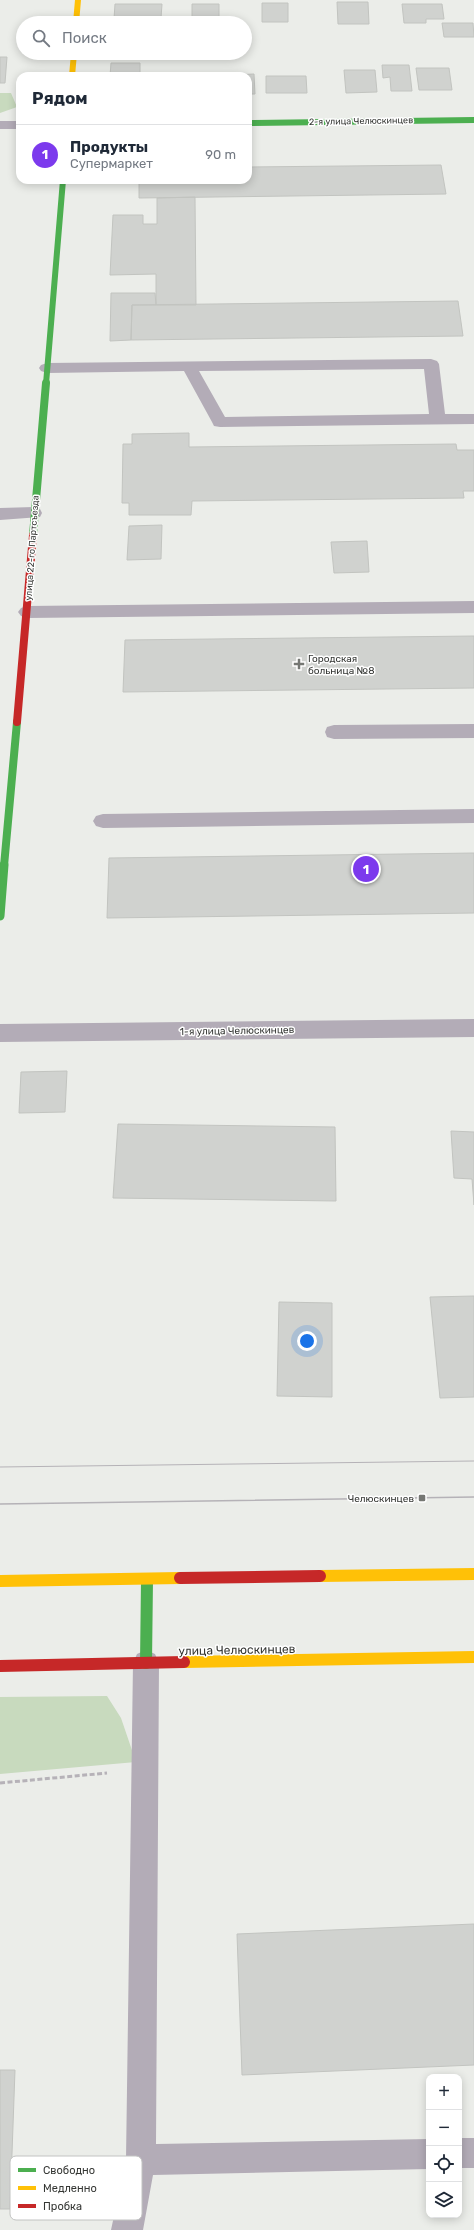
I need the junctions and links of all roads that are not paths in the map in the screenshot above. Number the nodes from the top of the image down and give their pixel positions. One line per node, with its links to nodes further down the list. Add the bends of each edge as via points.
1 (78, 0): 2 (street)
2 (77, 16)
3 (73, 60): 4 (street)
4 (72, 72)
5 (474, 120): 6 (street, 2-я улица Челюскинцев)
6 (252, 123)
7 (0, 125): 8 (street)
8 (16, 125)
9 (63, 184): 11 (street, улица 22-го Партсъезда)
10 (189, 367): 11 (street); 13 (street, via 220,422); 13 (street, via 431,364)
11 (47, 368): 14 (street, улица 22-го Партсъезда)
12 (474, 418): 13 (street)
13 (438, 419)
14 (34, 513): 15 (street); 17 (street, улица 22-го Партсъезда)
15 (0, 514)
16 (474, 607): 17 (street)
17 (27, 612): 22 (street, улица 22-го Партсъезда)
18 (474, 730): 19 (street)
19 (334, 732)
20 (474, 816): 21 (street)
21 (103, 821)
22 (0, 916)
23 (474, 1028): 24 (street, 1-я улица Челюскинцев)
24 (0, 1033)
25 (474, 1574): 26 (street)
26 (147, 1580): 27 (street); 29 (street)
27 (0, 1581)
28 (474, 1657): 29 (street, улица Челюскинцев)
29 (146, 1663): 30 (street, улица Челюскинцев); 34 (street)
30 (0, 1666)
31 (462, 2153): 32 (street)
32 (474, 2153)
33 (426, 2154): 35 (street)
34 (141, 2156)
35 (142, 2160)
36 (129, 2220): 37 (street)
37 (127, 2230)

